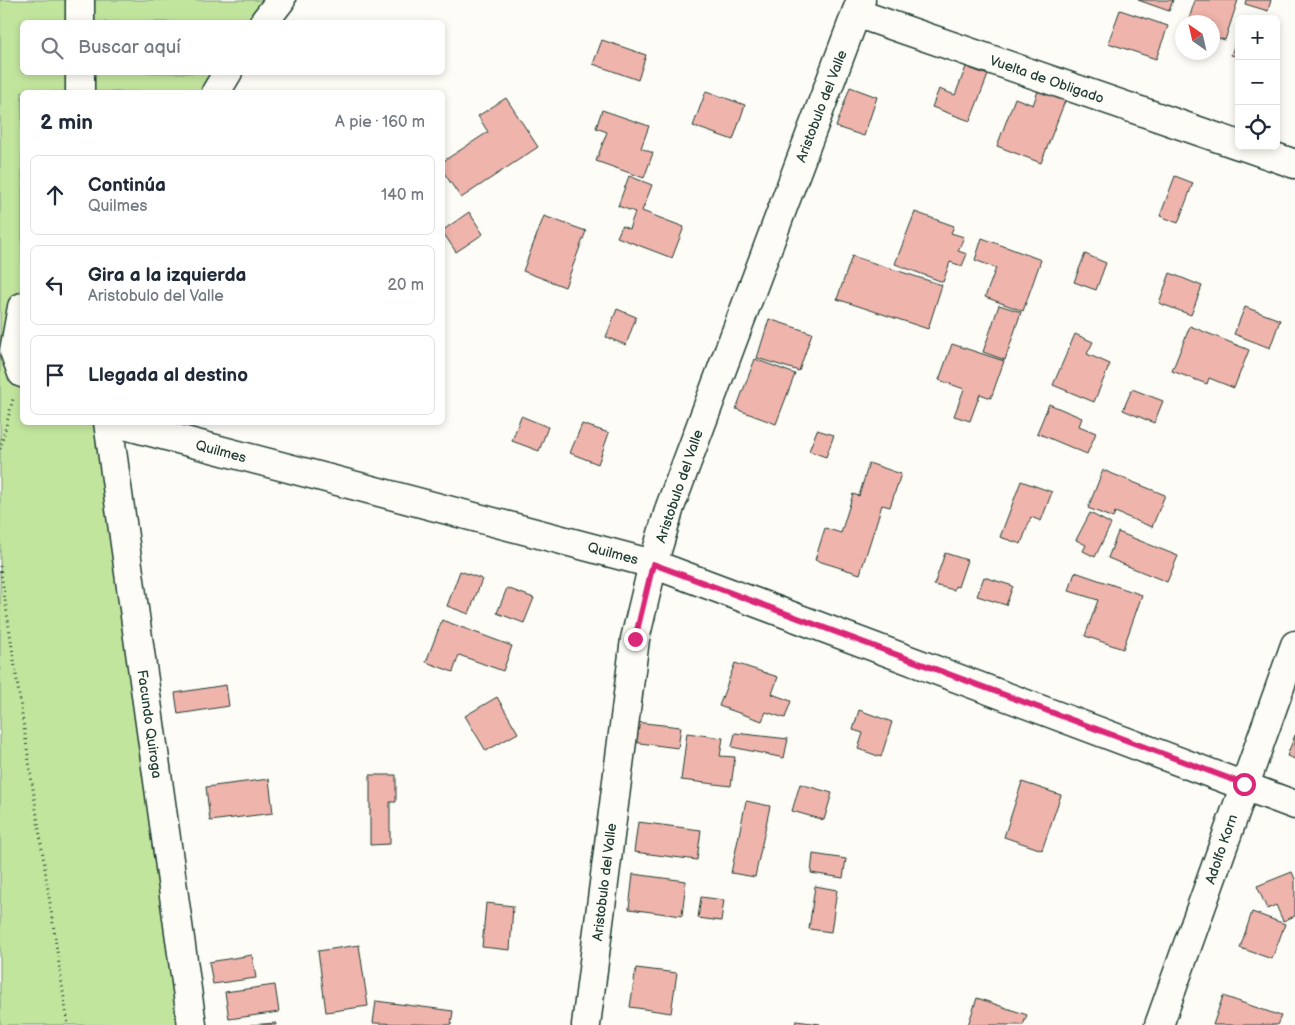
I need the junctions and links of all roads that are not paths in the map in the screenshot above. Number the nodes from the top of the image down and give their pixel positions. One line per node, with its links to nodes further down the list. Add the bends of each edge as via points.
1 (80, 0): 4 (street)
2 (281, 0): 5 (street)
3 (859, 7): 10 (street, Vuelta de Obligado); 17 (street, Aristobulo del Valle, via 670,507)
4 (80, 20)
5 (266, 20)
6 (80, 75): 8 (street)
7 (226, 75): 9 (street)
8 (80, 90)
9 (217, 90)
10 (1235, 144)
11 (1255, 150): 12 (street)
12 (1295, 164)
13 (20, 318): 14 (street, via 14,351)
14 (20, 368)
15 (108, 425): 21 (street, Facundo Quiroga)
16 (124, 425): 17 (street, Quilmes)
17 (653, 564): 19 (street, Quilmes); 22 (street, Aristobulo del Valle, via 635,639)
18 (1295, 645): 19 (street, Adolfo Korn)
19 (1244, 784): 20 (street, Quilmes); 23 (street, Adolfo Korn)
20 (1295, 805)
21 (192, 1025)
22 (586, 1025)
23 (1159, 1025)

